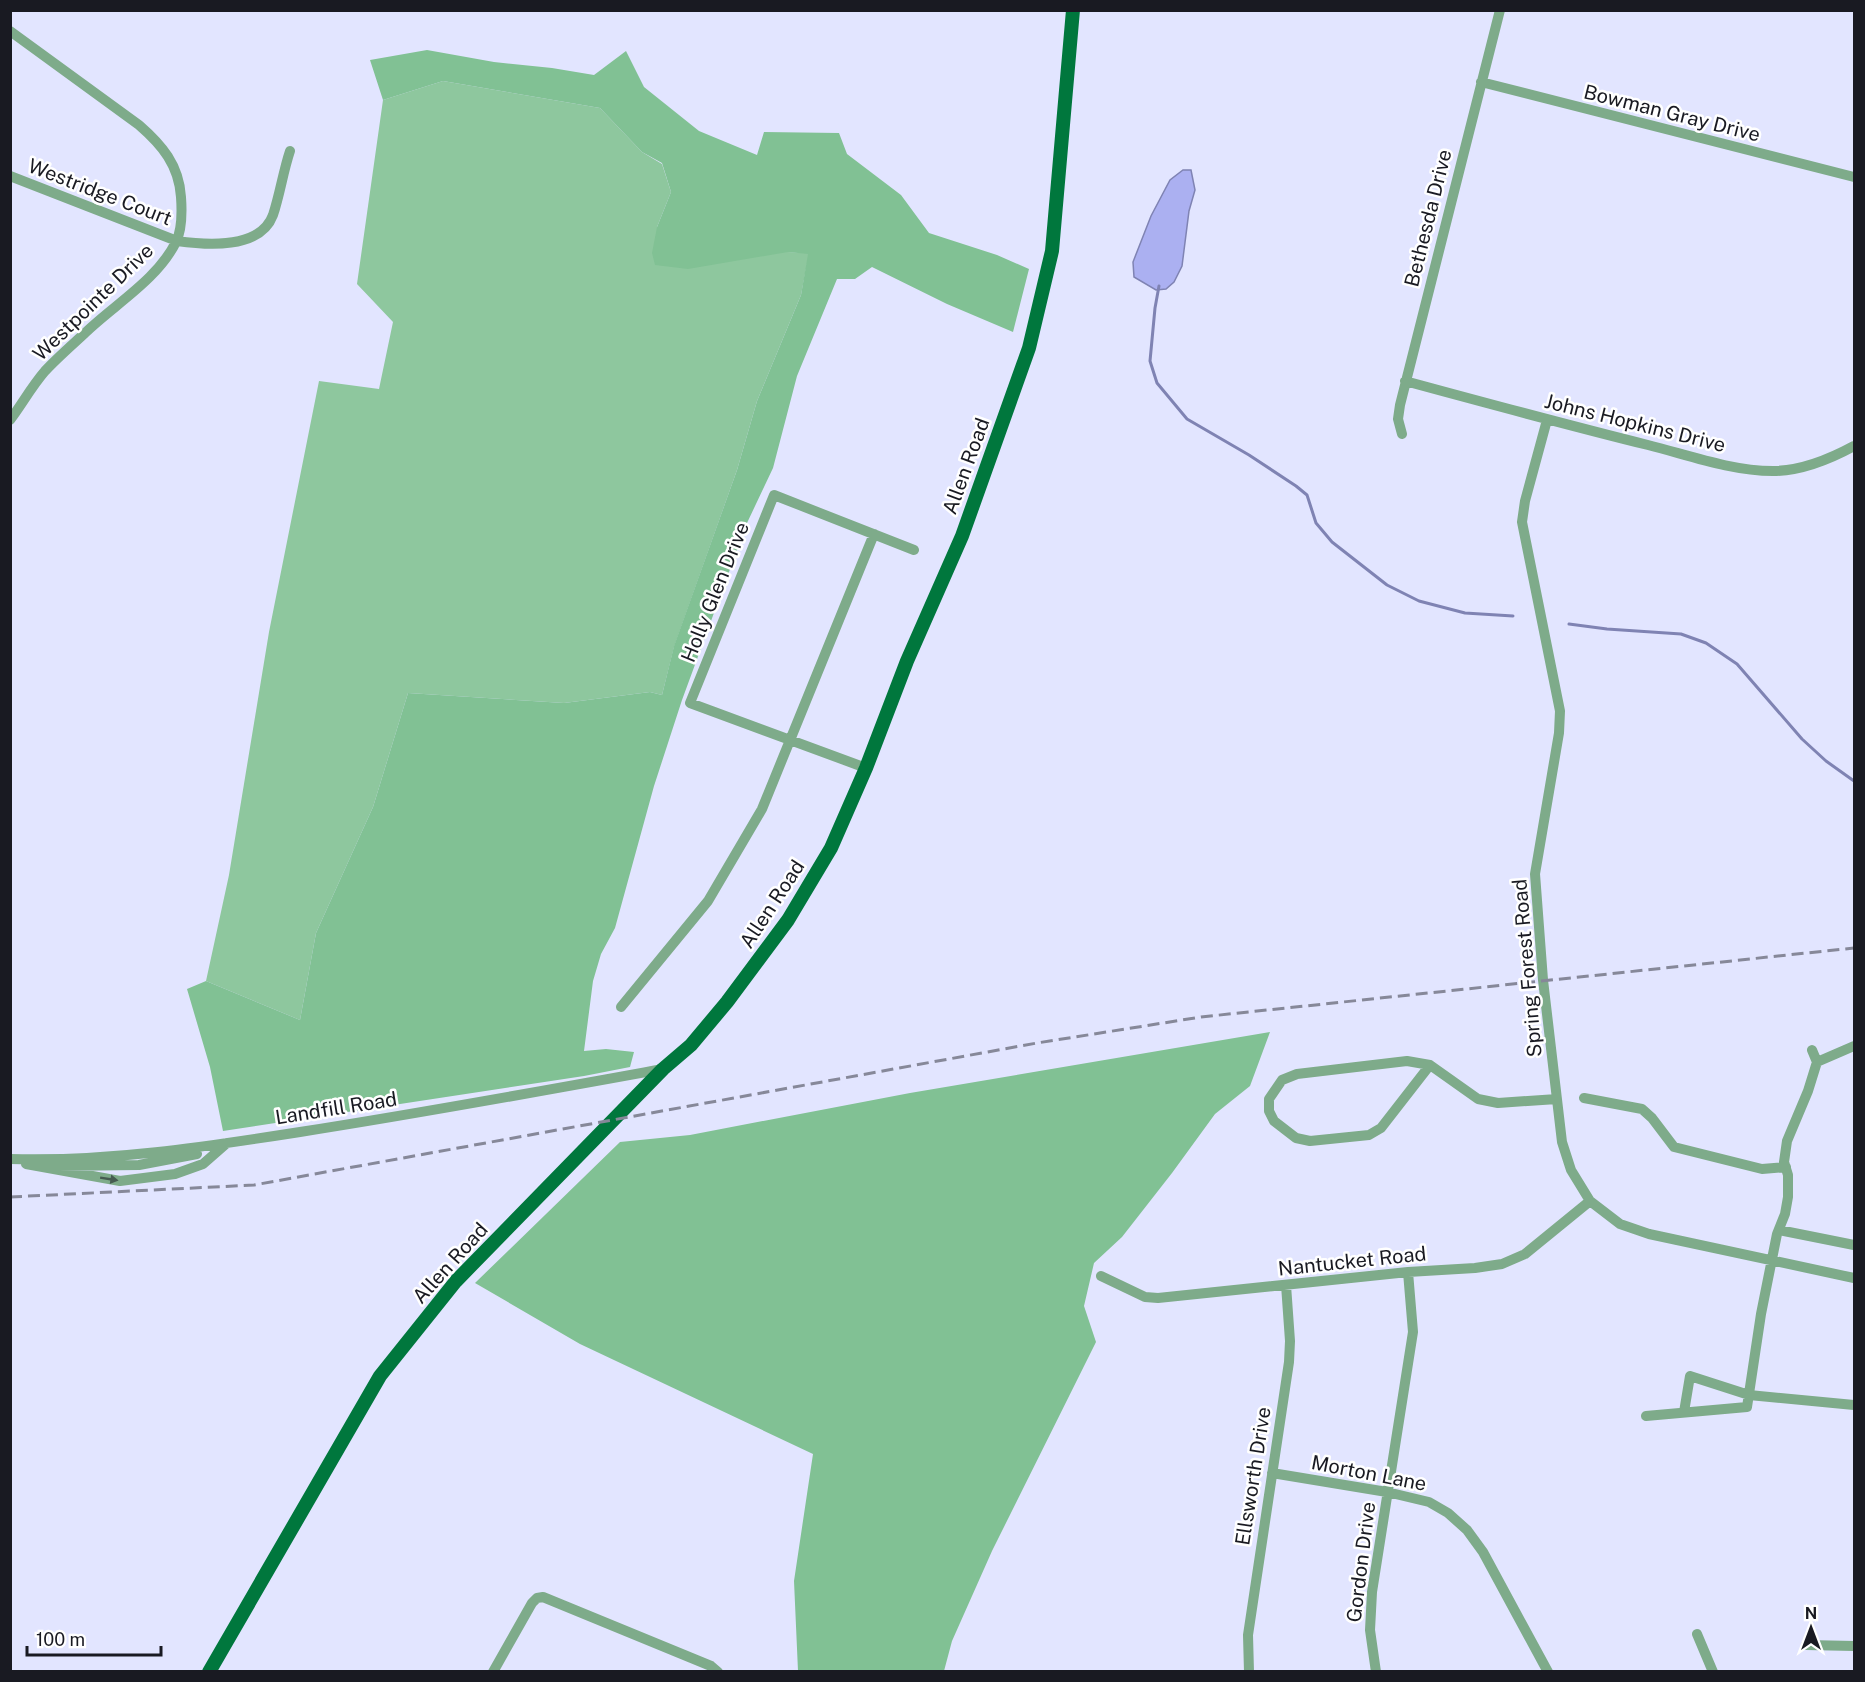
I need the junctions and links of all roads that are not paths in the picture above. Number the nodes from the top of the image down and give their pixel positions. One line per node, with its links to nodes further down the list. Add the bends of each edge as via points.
1 (1073, 10): 17 (main road, Allen Road, via 1052,251 1029,348 962,536 907,661)
2 (1500, 10): 4 (street, Bethesda Drive)
3 (10, 31): 8 (street, Westpointe Drive, via 158,141 169,155 181,190)
4 (1481, 82): 7 (street, Bowman Gray Drive); 9 (street, Bethesda Drive)
5 (290, 152): 8 (street, Westridge Court, via 273,216 261,231 243,240 223,243)
6 (10, 176): 8 (street, Westridge Court)
7 (1854, 177)
8 (177, 241): 10 (street, Westpointe Drive, via 154,273 45,372)
9 (1405, 381): 11 (street, Johns Hopkins Drive); 12 (street, Bethesda Drive, via 1398,419)
10 (10, 420)
11 (1547, 420): 13 (street, Johns Hopkins Drive, via 1740,468 1774,471 1833,457); 25 (street, Spring Forest Road, via 1522,522 1560,711 1535,874)
12 (1402, 434)
13 (1854, 446)
14 (874, 534): 15 (street, Holly Glen Drive); 16 (street); 16 (street, Holly Glen Drive, via 774,495 690,703)
15 (915, 550)
16 (792, 741): 17 (street, Holly Glen Drive); 18 (street, via 762,809 708,901)
17 (866, 768): 23 (main road, Allen Road, via 831,848 788,920 720,1011 691,1045)
18 (621, 1007)
19 (1854, 1047): 21 (street)
20 (1812, 1050): 21 (street)
21 (1816, 1062): 29 (street, via 1809,1091 1787,1141)
22 (1430, 1065): 22 (street, via 1407,1061 1297,1074 1282,1080 1269,1099 1269,1111 1274,1121 1296,1138 1310,1141 1369,1135 1380,1128); 25 (street, via 1478,1099 1498,1103)
23 (663, 1068): 26 (street, Landfill Road); 47 (main road, Allen Road, via 456,1281 380,1376)
24 (1584, 1098): 29 (street, via 1642,1109 1674,1147 1762,1169)
25 (1557, 1099): 30 (street, Spring Forest Road, via 1571,1170)
26 (223, 1146): 27 (street, Landfill Road); 28 (street, via 139,1166); 28 (street, one-way to 26, via 120,1181 175,1173 203,1164)
27 (10, 1160): 28 (street)
28 (34, 1166)
29 (1786, 1167): 31 (street, via 1788,1197)
30 (1590, 1201): 33 (street, Spring Forest Road, via 1620,1224 1649,1234); 34 (street, Nantucket Road, via 1525,1254 1502,1264)
31 (1779, 1230): 32 (street); 33 (street)
32 (1854, 1245)
33 (1772, 1260): 36 (street, Spring Forest Road); 38 (street)
34 (1408, 1272): 37 (street, Nantucket Road); 43 (street, Gordon Drive, via 1413,1332)
35 (1101, 1275): 37 (street, Nantucket Road, via 1145,1297 1158,1298)
36 (1854, 1278)
37 (1286, 1286): 42 (street, Ellsworth Drive, via 1289,1362)
38 (1749, 1395): 39 (street); 40 (street, via 1747,1407); 40 (street, via 1690,1376)
39 (1854, 1404)
40 (1684, 1413): 41 (street)
41 (1646, 1416)
42 (1272, 1473): 43 (street, Morton Lane); 50 (street, Ellsworth Drive, via 1248,1635)
43 (1387, 1492): 51 (street, Gordon Drive, via 1372,1592 1370,1630); 52 (street, Morton Lane, via 1429,1502 1467,1530)
44 (1697, 1634): 53 (street)
45 (1806, 1645): 46 (street)
46 (1854, 1646)
47 (209, 1671)
48 (493, 1671): 49 (street, via 532,1603 543,1597)
49 (718, 1671)
50 (1249, 1671)
51 (1376, 1671)
52 (1548, 1671)
53 (1713, 1671)

